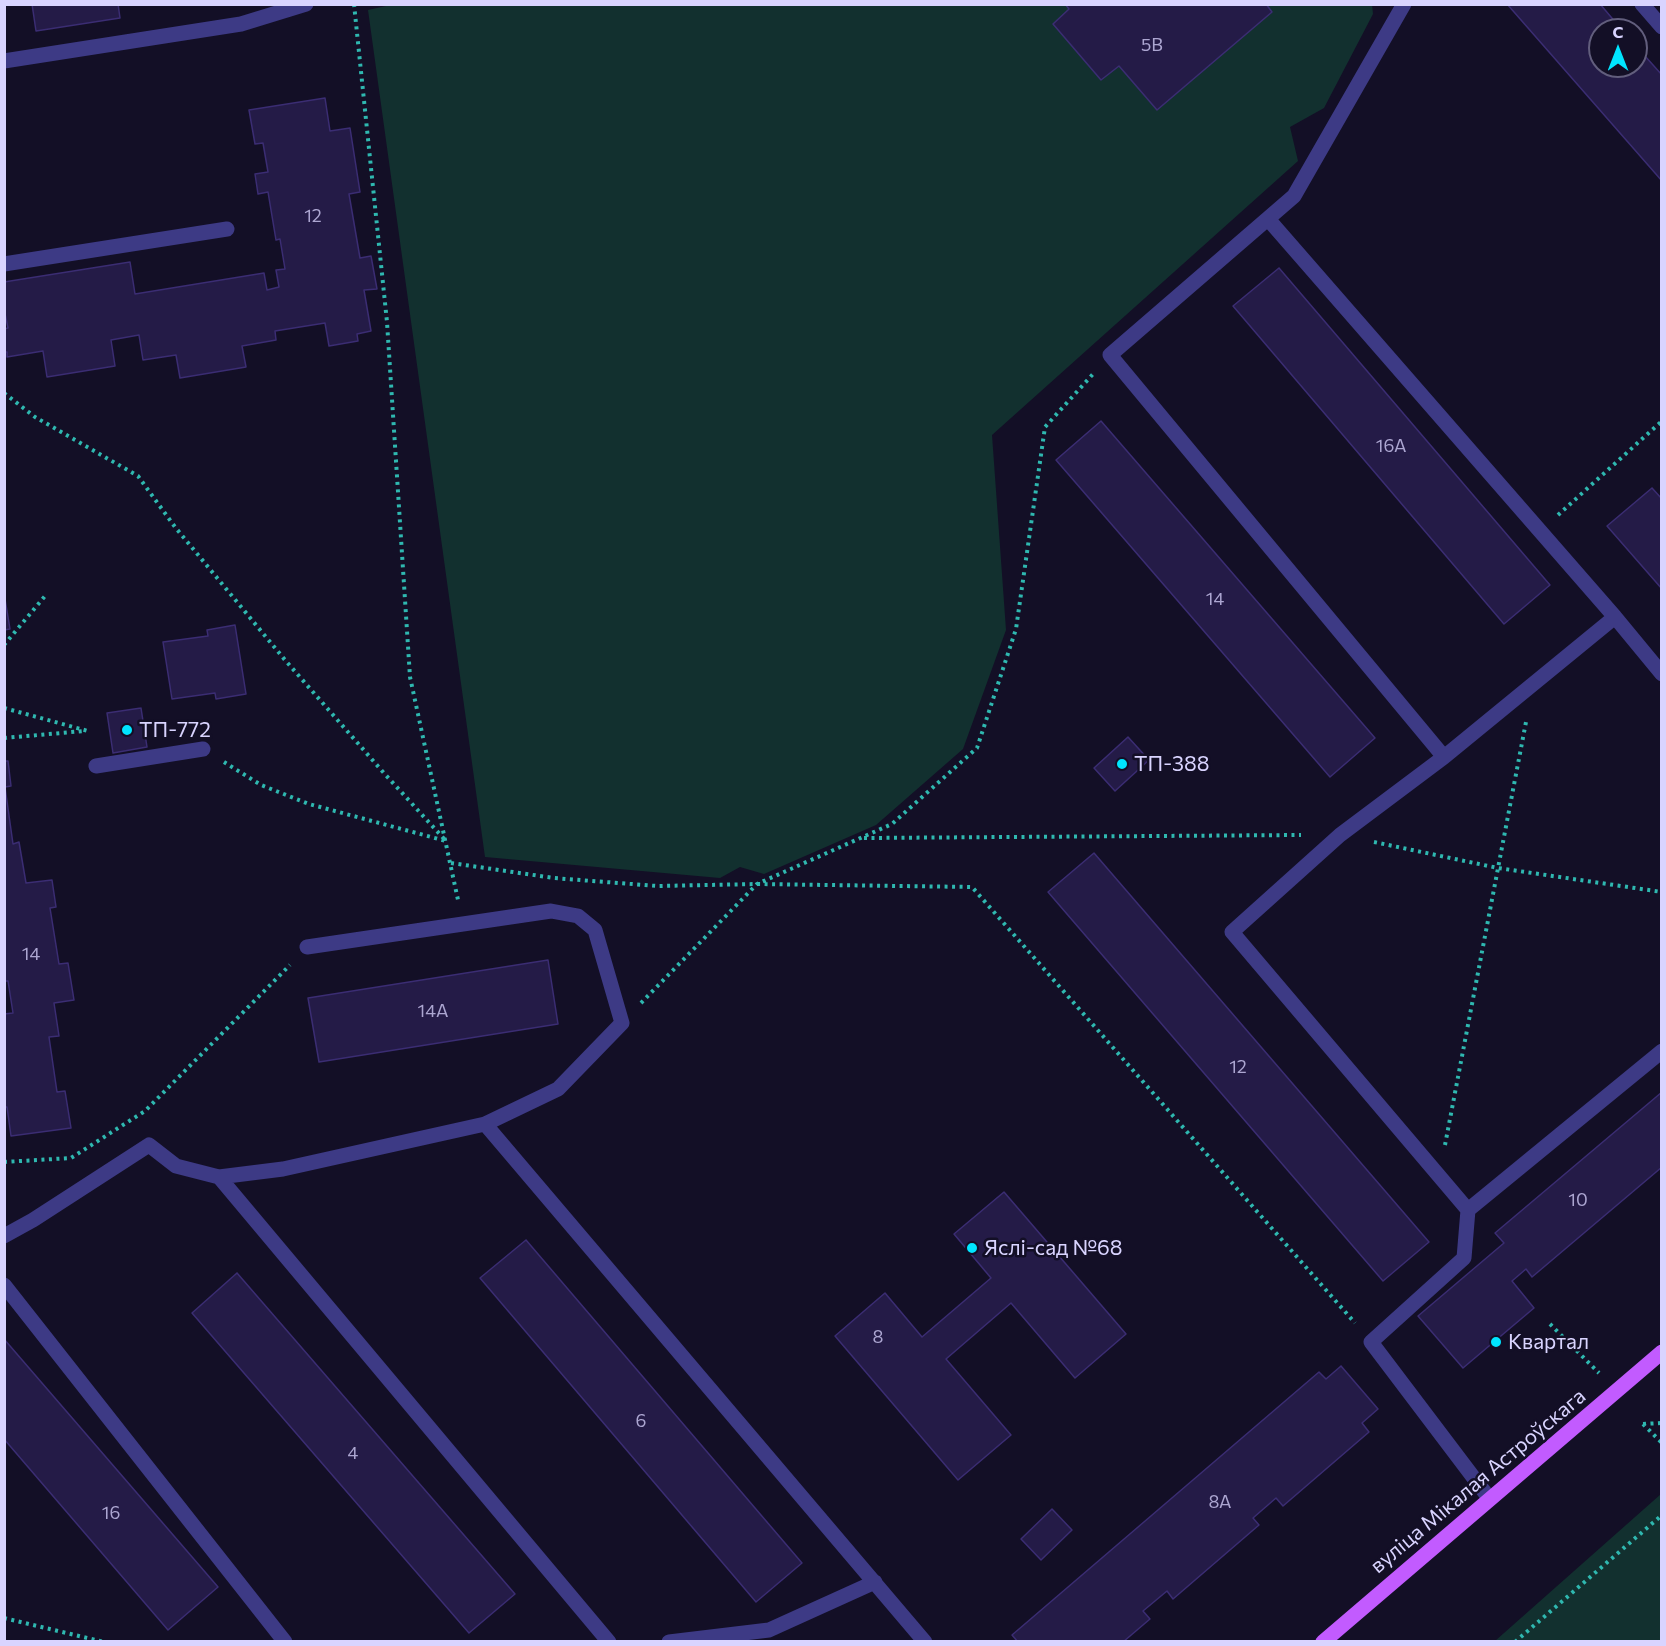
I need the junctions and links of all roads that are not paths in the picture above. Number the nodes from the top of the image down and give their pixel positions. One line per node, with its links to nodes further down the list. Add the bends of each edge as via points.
1 (306, 4): 5 (lane, via 241,24)
2 (1404, 4): 6 (lane, via 1294,196)
3 (1642, 4): 4 (lane)
4 (1662, 27)
5 (4, 61)
6 (1268, 219): 9 (lane); 12 (lane, via 1110,355)
7 (227, 229): 8 (lane)
8 (4, 264)
9 (1615, 617): 10 (lane); 12 (lane)
10 (1662, 674)
11 (203, 749): 13 (lane)
12 (1444, 757): 18 (lane, via 1340,835 1232,932)
13 (96, 766)
14 (308, 947): 16 (lane, via 551,911 578,916 595,930 622,1023 558,1089)
15 (1662, 1051): 18 (lane)
16 (485, 1124): 17 (lane, via 282,1169); 23 (lane)
17 (219, 1177): 19 (lane, via 176,1166 149,1145); 25 (lane)
18 (1468, 1210): 22 (lane, via 1464,1258 1371,1342)
19 (4, 1236)
20 (4, 1285): 24 (lane)
21 (1662, 1352): 22 (main road, вуліца Мікалая Астроўскага)
22 (1489, 1498): 28 (main road, вуліца Мікалая Астроўскага)
23 (875, 1582): 26 (lane, via 769,1630); 27 (lane)
24 (285, 1641)
25 (609, 1641)
26 (669, 1641)
27 (925, 1641)
28 (1323, 1641)

